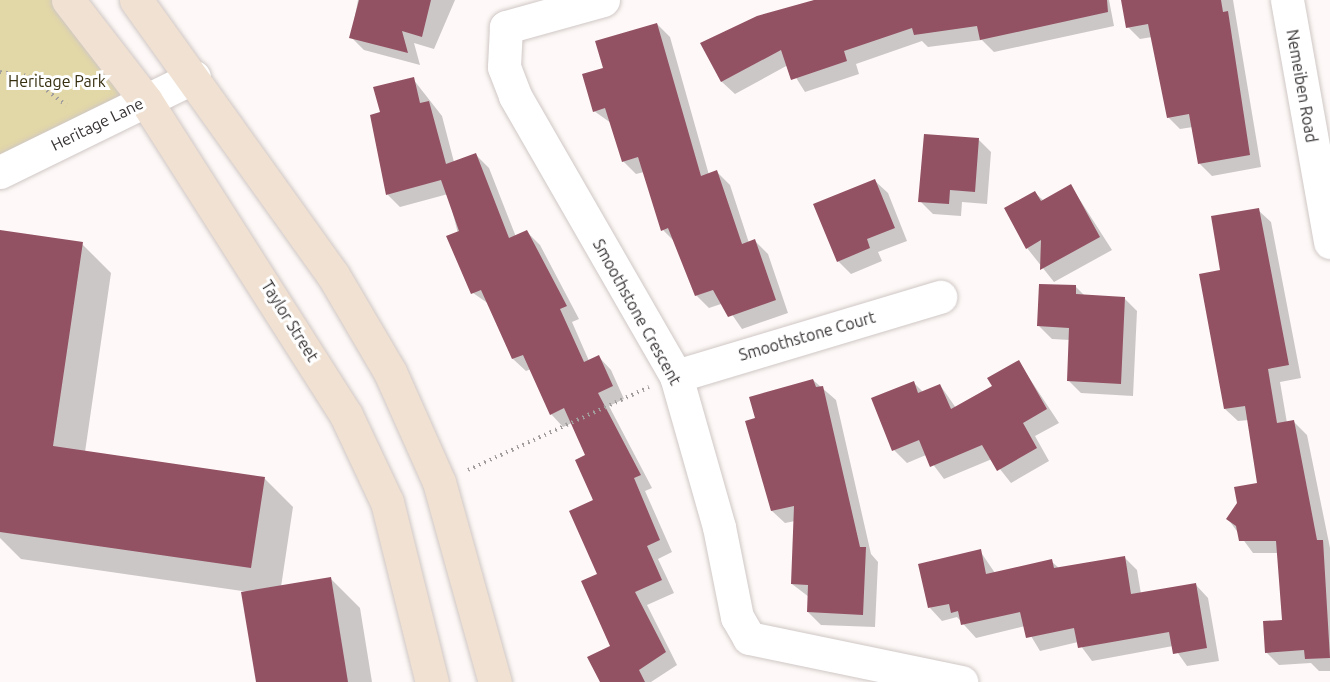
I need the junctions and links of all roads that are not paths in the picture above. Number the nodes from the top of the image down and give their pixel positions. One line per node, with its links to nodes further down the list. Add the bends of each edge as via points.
1 (68, 0): 6 (main road, Taylor Street)
2 (136, 0): 5 (main road)
3 (603, 0): 10 (street, Smoothstone Crescent, via 506,27 504,67 515,96)
4 (1287, 0): 8 (street, Nemeiben Road)
5 (194, 77): 6 (street, Heritage Lane); 12 (main road, via 333,275 390,372 439,482)
6 (146, 101): 7 (street, Heritage Lane); 11 (main road, Taylor Street, via 346,415 387,502)
7 (0, 172)
8 (1330, 242)
9 (940, 297): 10 (street, Smoothstone Court)
10 (661, 382): 13 (street, Smoothstone Crescent, via 718,527 737,617 748,638)
11 (432, 682)
12 (495, 682)
13 (961, 682)

